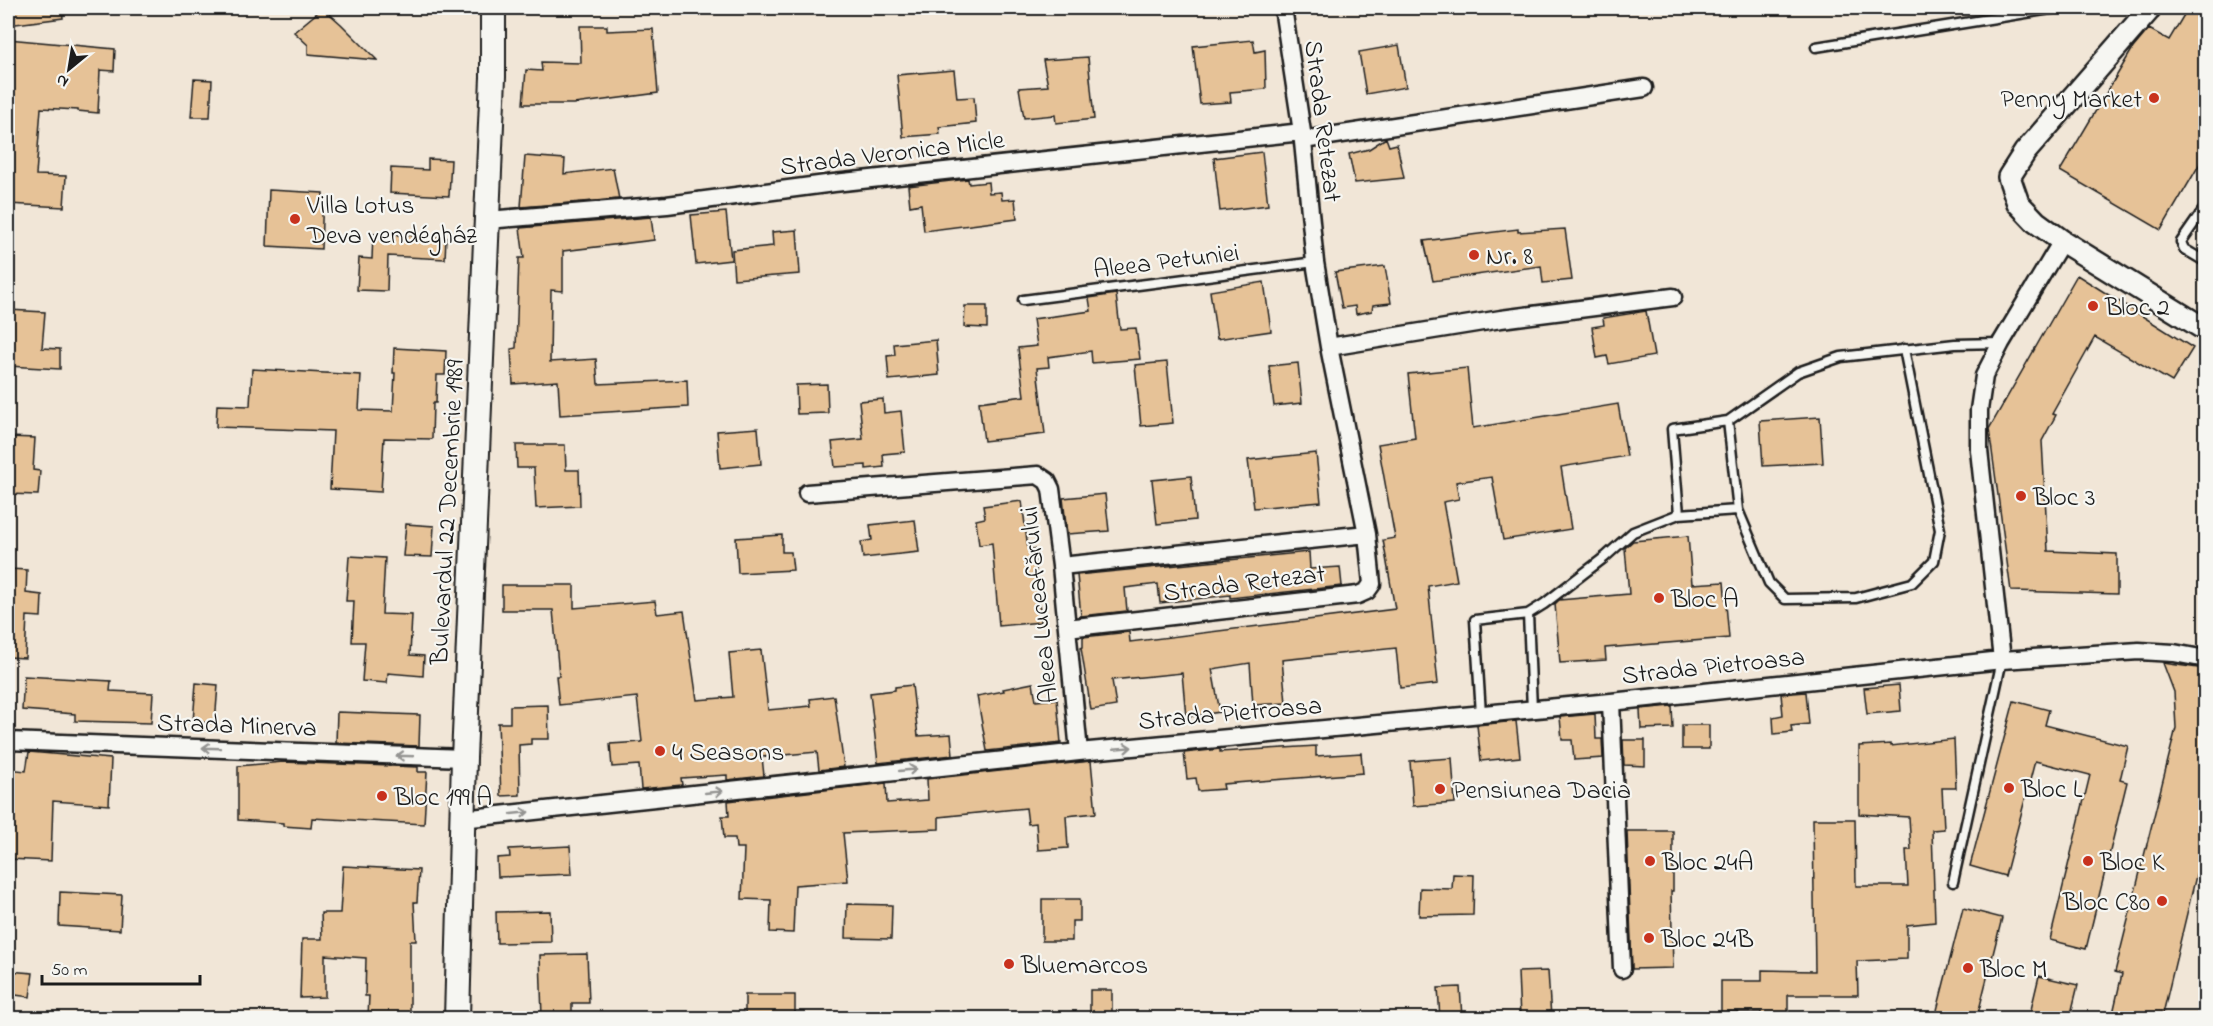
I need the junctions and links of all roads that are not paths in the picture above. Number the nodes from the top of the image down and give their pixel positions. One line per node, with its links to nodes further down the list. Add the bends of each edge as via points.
1 (493, 8): 9 (main road, Bulevardul 22 Decembrie 1989)
2 (1283, 8): 7 (street, Strada Retezat)
3 (2057, 8): 5 (lane)
4 (2148, 9): 10 (street, via 2025,152 2009,177 2018,203)
5 (1816, 47)
6 (1644, 88): 7 (street, Strada Veronica Micle)
7 (1303, 136): 9 (street, Strada Veronica Micle, via 834,183 668,205); 11 (street, Strada Retezat)
8 (2205, 206): 12 (lane, via 2181,242 2184,249)
9 (488, 220): 34 (main road, Bulevardul 22 Decembrie 1989)
10 (2062, 241): 15 (street); 16 (street)
11 (1316, 262): 14 (lane, Aleea Petuniei); 17 (street, Strada Retezat)
12 (2205, 262)
13 (1672, 297): 17 (street)
14 (1023, 300)
15 (2205, 330)
16 (2001, 343): 18 (lane); 28 (street, via 1984,376 1979,450)
17 (1329, 347): 23 (street, Strada Retezat)
18 (1904, 349): 19 (lane, via 1841,357 1798,372); 21 (lane, via 1940,530 1934,561 1912,583 1856,598 1785,598 1769,584)
19 (1728, 421): 21 (lane); 22 (lane, via 1672,429)
20 (807, 493): 24 (street, Aleea Luceafărului, via 1038,475 1051,489)
21 (1738, 510): 22 (lane)
22 (1679, 514): 25 (lane, via 1633,532)
23 (1367, 534): 24 (street, Strada Retezat); 26 (street, Strada Retezat, via 1372,584 1358,595)
24 (1061, 566): 26 (street, Aleea Luceafărului)
25 (1528, 614): 30 (lane); 31 (lane, via 1476,620)
26 (1067, 628): 33 (street, Aleea Luceafărului)
27 (2205, 659): 28 (street, Strada Pietroasa, via 2139,651)
28 (2002, 660): 29 (street, Strada Pietroasa); 36 (lane)
29 (1611, 702): 30 (street, Strada Pietroasa); 37 (street)
30 (1532, 709): 31 (street, Strada Pietroasa)
31 (1481, 714): 33 (street, Strada Pietroasa, one-way to 31)
32 (8, 741): 34 (street, Strada Minerva, one-way to 32)
33 (1079, 752): 35 (street, Strada Pietroasa, one-way to 33)
34 (464, 758): 35 (main road, Bulevardul 22 Decembrie 1989)
35 (462, 819): 38 (main road, Bulevardul 22 Decembrie 1989)
36 (1953, 882)
37 (1622, 969)
38 (457, 1018)

